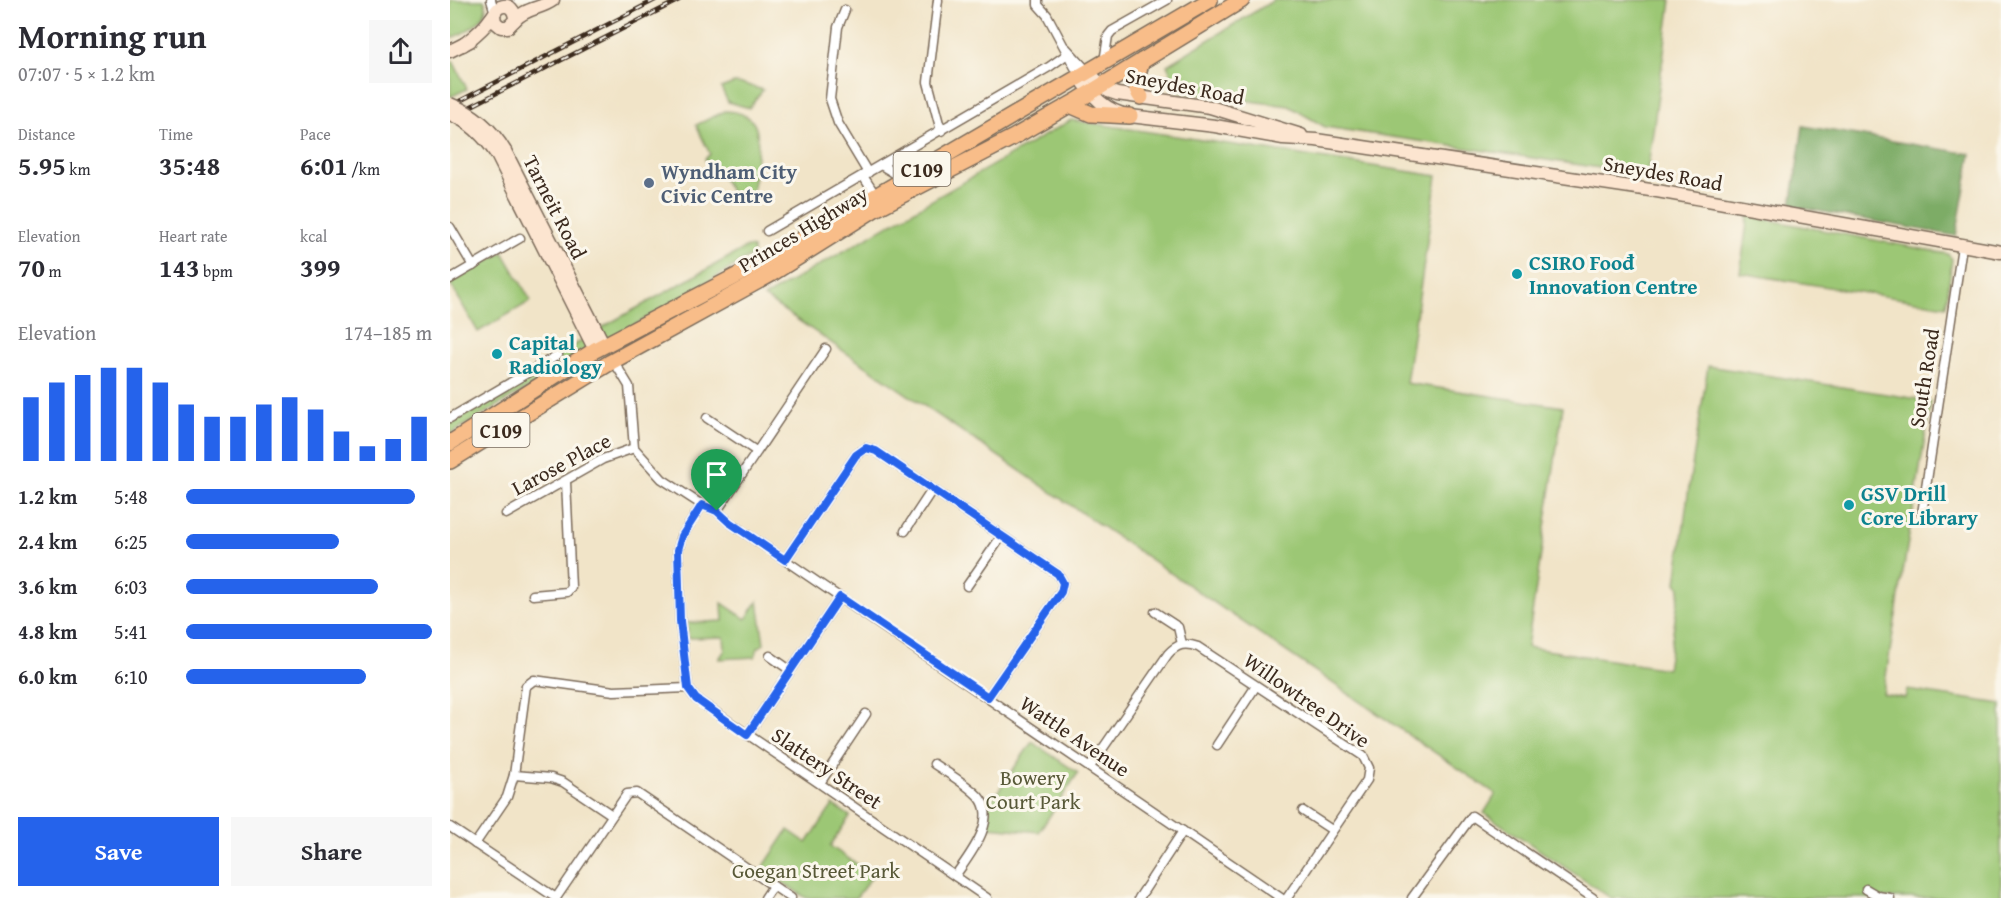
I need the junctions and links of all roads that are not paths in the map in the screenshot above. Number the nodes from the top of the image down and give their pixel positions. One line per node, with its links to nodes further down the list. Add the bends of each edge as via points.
1 (491, 0): 11 (street)
2 (540, 0): 9 (main road)
3 (553, 0): 12 (main road, via 523,12)
4 (938, 0): 25 (street, via 928,82)
5 (1038, 0): 14 (street)
6 (1167, 0): 17 (street, via 1112,31)
7 (1210, 0): 17 (highway, Princes Highway / C109)
8 (1242, 0): 16 (highway, Princes Highway / C109)
9 (505, 4): 11 (main road); 12 (main road, via 515,14)
10 (845, 10): 29 (street, Princes Highway, via 838,27 830,99 838,123)
11 (494, 14): 12 (main road, via 495,22); 13 (main road)
12 (510, 23): 13 (main road)
13 (463, 45): 15 (main road)
14 (1065, 50): 18 (street); 25 (street, via 1049,67)
15 (450, 51)
16 (1143, 61): 19 (highway, Princes Highway / C109); 20 (highway, via 1136,84)
17 (1104, 62): 18 (highway, Princes Highway / C109)
18 (1084, 74): 19 (main road, Sneydes Road); 30 (highway, Princes Highway / C109)
19 (1096, 90): 20 (main road, Sneydes Road); 22 (highway, Princes Highway / C109); 24 (main road, Sneydes Road, via 1107,108)
20 (1141, 97): 26 (main road, Sneydes Road, via 1210,107)
21 (450, 104): 27 (main road, Tarneit Road, bridge, via 484,124)
22 (1070, 105): 24 (highway, via 1091,114); 32 (highway, Princes Highway / C109)
23 (450, 114): 27 (main road, Tarneit Road, bridge, via 463,120)
24 (1130, 116): 26 (main road, Sneydes Road)
25 (941, 131): 28 (street)
26 (1317, 140): 36 (main road, Sneydes Road, via 1657,191)
27 (501, 153): 41 (main road, Tarneit Road)
28 (881, 165): 29 (street); 30 (street, Princes Highway)
29 (866, 175): 31 (street, Princes Highway); 34 (street)
30 (904, 180): 31 (highway, Princes Highway / C109)
31 (876, 196): 32 (highway); 39 (highway, Princes Highway / C109)
32 (896, 198): 39 (highway, Princes Highway / C109)
33 (450, 227): 38 (street)
34 (767, 231)
35 (520, 238): 38 (street)
36 (1962, 246): 37 (main road, Sneydes Road); 56 (street, South Road)
37 (2001, 252)
38 (473, 266): 40 (street)
39 (769, 267): 41 (highway, Princes Highway / C109); 44 (highway, Princes Highway / C109)
40 (450, 279)
41 (600, 347): 44 (highway); 47 (highway, Princes Highway / C109)
42 (826, 349): 49 (street)
43 (558, 355): 45 (street)
44 (611, 362): 48 (street, via 629,386); 50 (highway, Princes Highway / C109)
45 (450, 418)
46 (707, 418): 49 (street)
47 (450, 443)
48 (634, 448): 51 (street, Larose Place, via 603,459); 53 (street, Wattle Avenue, via 662,479)
49 (756, 451): 54 (street)
50 (450, 461)
51 (566, 482): 55 (street, Larose Place); 61 (street, via 571,587 567,592)
52 (932, 490): 57 (street); 58 (street); 59 (street, via 866,448 856,455)
53 (702, 505): 54 (street, Wattle Avenue); 68 (street, via 682,536 678,550 680,621)
54 (717, 511): 59 (street, Wattle Avenue)
55 (506, 514)
56 (1922, 514)
57 (905, 531)
58 (1001, 537): 60 (street); 69 (street, via 1058,574 1063,583 1061,592)
59 (785, 560): 62 (street, Wattle Avenue)
60 (967, 586)
61 (533, 595)
62 (840, 597): 66 (street); 69 (street, Wattle Avenue)
63 (1155, 612): 64 (street, via 1178,627)
64 (1182, 644): 67 (street, Willowtree Drive, via 1198,647); 74 (street, via 1168,654)
65 (770, 656): 66 (street)
66 (790, 670): 71 (street)
67 (1256, 686): 72 (street); 80 (street, Willowtree Drive, via 1363,756 1369,768 1367,780)
68 (688, 688): 71 (street, Slattery Street, via 696,699); 75 (street, via 614,691 534,680 526,686)
69 (988, 697): 74 (street, Wattle Avenue)
70 (866, 714): 76 (street)
71 (747, 735): 76 (street, Slattery Street)
72 (1217, 745)
73 (934, 764): 83 (street, via 981,799 985,813 978,843)
74 (1090, 767): 81 (street, Wattle Avenue)
75 (514, 775): 78 (street, via 563,783); 82 (street, via 507,797)
76 (820, 783): 83 (street, Slattery Street)
77 (1303, 811): 80 (street)
78 (612, 814): 84 (street, via 627,794 637,793); 86 (street)
79 (450, 827): 82 (street)
80 (1332, 830): 92 (street, Willowtree Drive)
81 (1183, 831): 90 (street); 91 (street, Wattle Avenue)
82 (475, 844): 86 (street)
83 (955, 876): 89 (street, Slattery Street)
84 (773, 886): 87 (street); 88 (street)
85 (1866, 889): 95 (street)
86 (556, 898)
87 (765, 898)
88 (791, 898)
89 (987, 898)
90 (1139, 898)
91 (1281, 898)
92 (1287, 898)
93 (1412, 898): 94 (street, via 1472,816)
94 (1593, 898)
95 (1890, 898)

